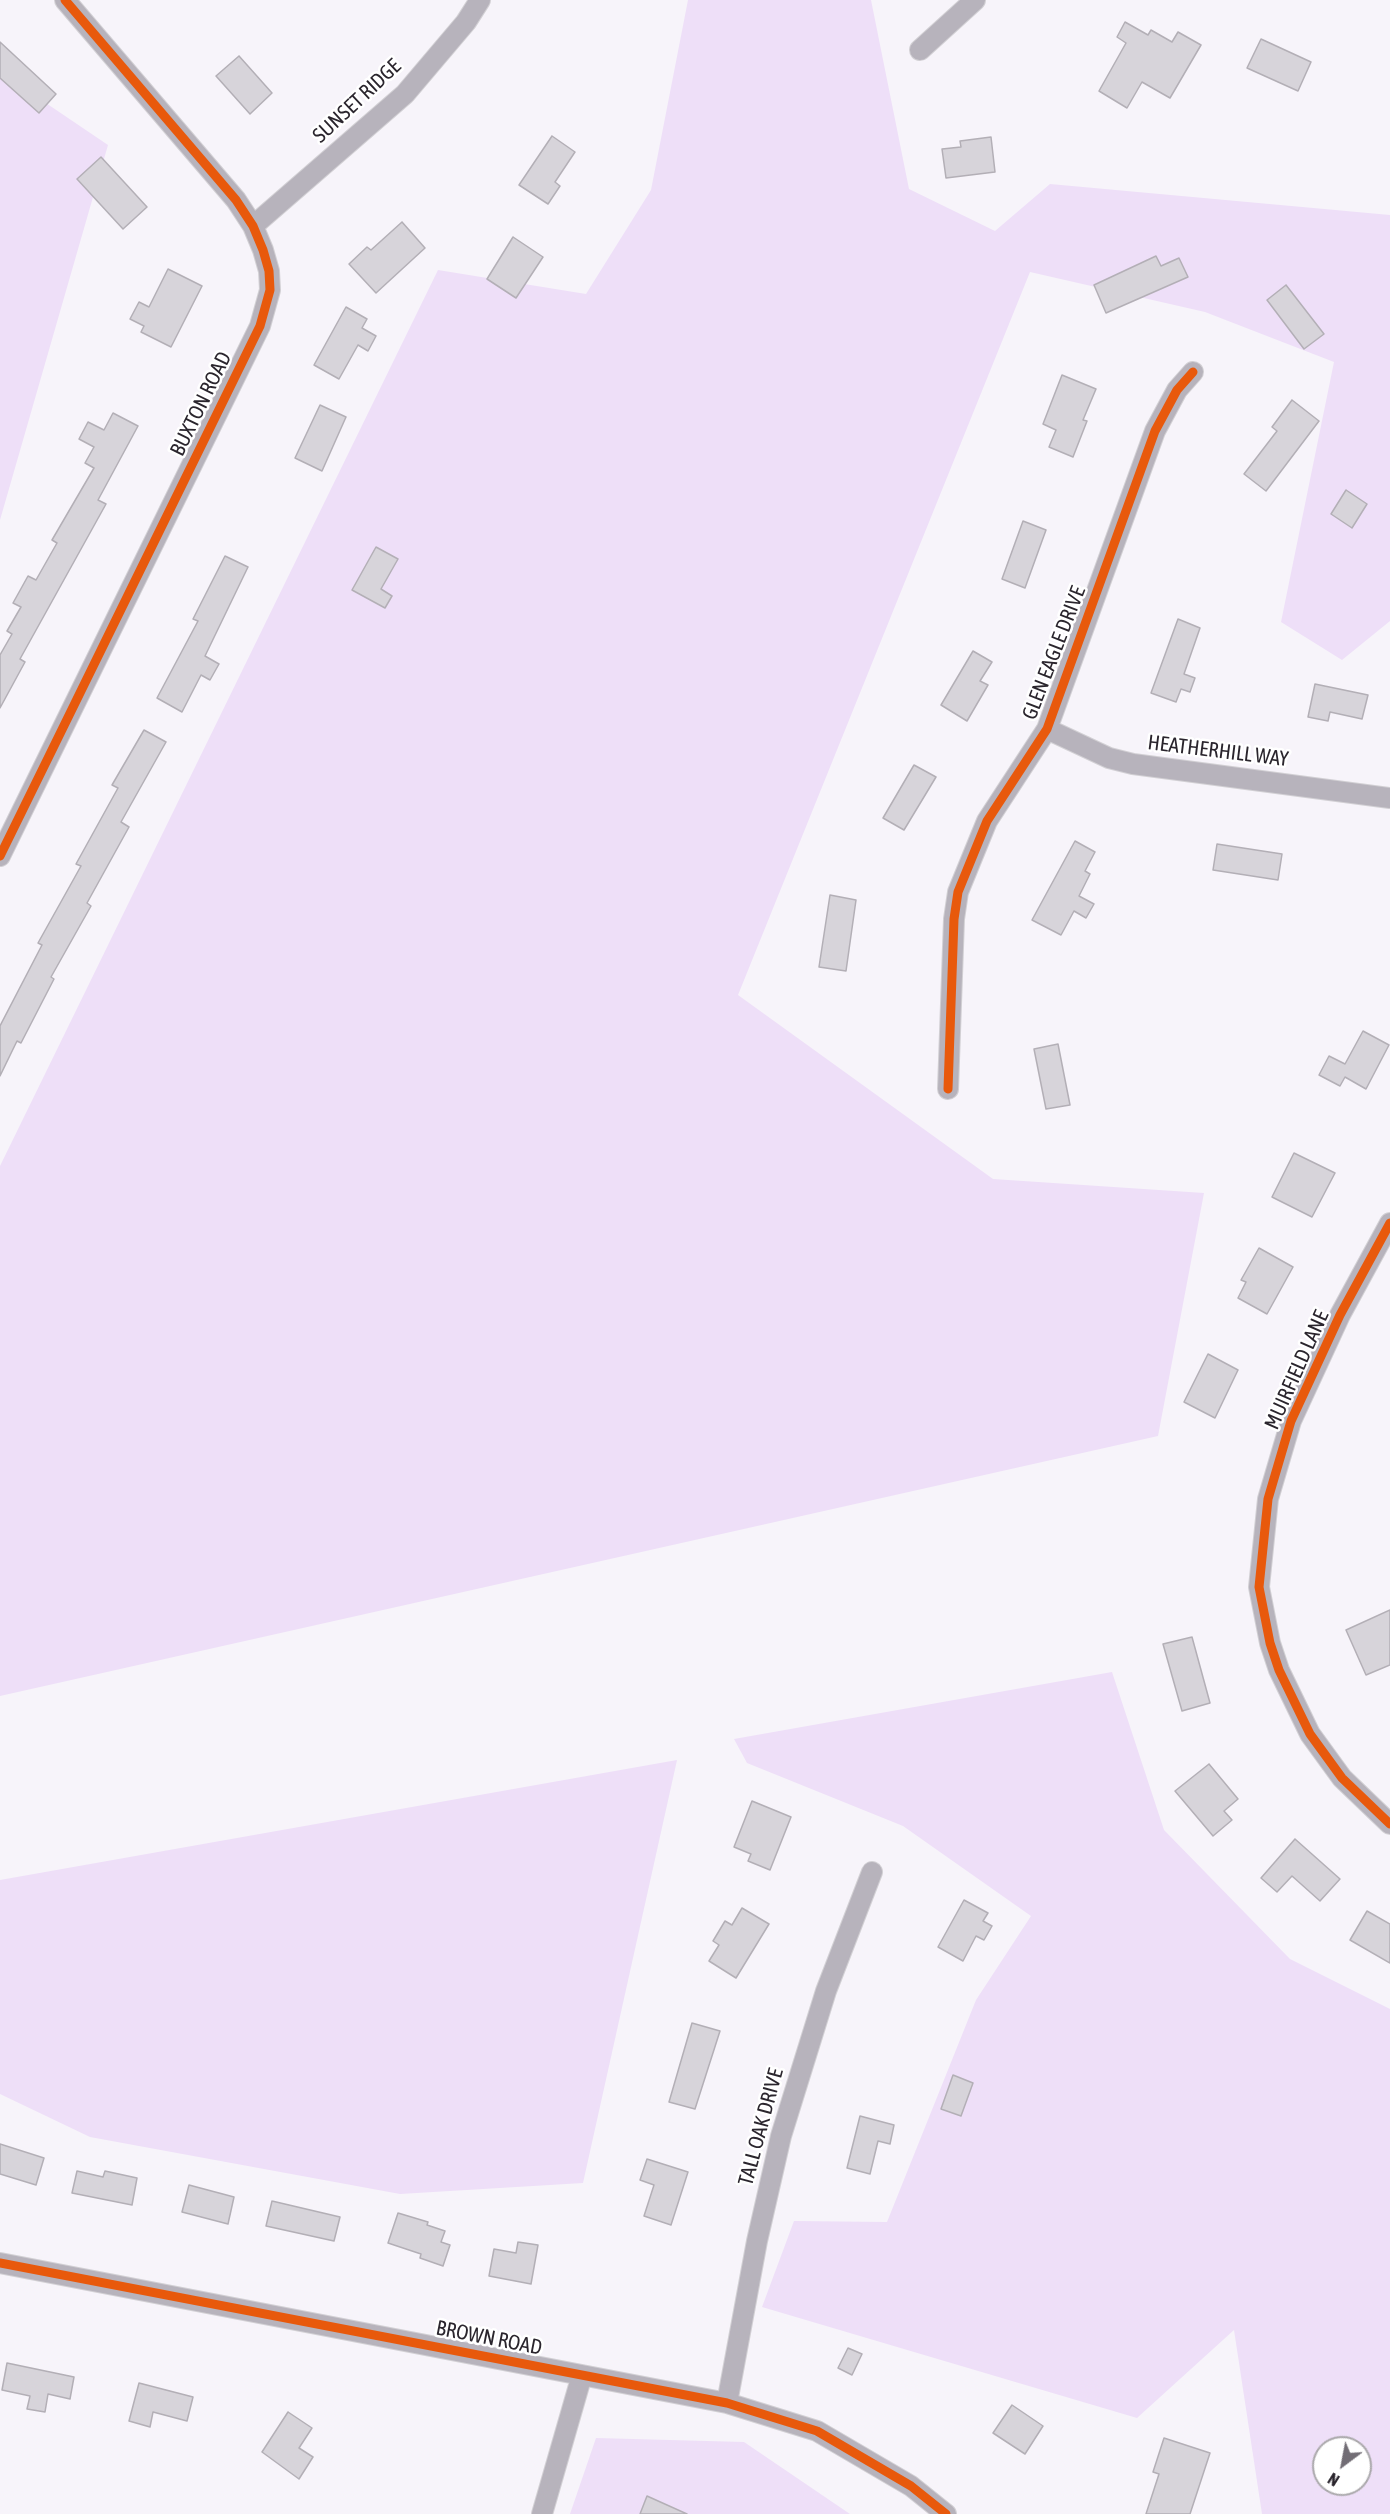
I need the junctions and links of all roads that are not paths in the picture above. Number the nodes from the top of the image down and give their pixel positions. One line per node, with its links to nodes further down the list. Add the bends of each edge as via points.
1 (65, 0): 5 (street, BUXTON ROAD, via 236,200)
2 (480, 0): 5 (street, SUNSET RIDGE, via 405,94)
3 (975, 0): 4 (street)
4 (920, 50)
5 (253, 226): 9 (street, BUXTON ROAD, via 269,271 270,290 260,326)
6 (1193, 372): 7 (street, GLEN EAGLE DRIVE, via 1177,390 1155,431)
7 (1047, 729): 8 (street, HEATHERHILL WAY, via 1109,758 1133,764); 10 (street, GLEN EAGLE DRIVE, via 987,821 958,892)
8 (1390, 798)
9 (0, 856)
10 (948, 1089)
11 (1390, 1223): 12 (street, MUIRFIELD LANE, via 1340,1315 1291,1420 1268,1499 1259,1587 1279,1670 1310,1734 1342,1778)
12 (1390, 1824)
13 (872, 1872): 16 (street, TALL OAK DRIVE, via 826,1991 780,2136)
14 (0, 2263): 15 (street, BROWN ROAD)
15 (582, 2375): 16 (street, BROWN ROAD); 17 (street)
16 (727, 2403): 18 (street, BROWN ROAD, via 817,2431 911,2486)
17 (542, 2514)
18 (946, 2514)

